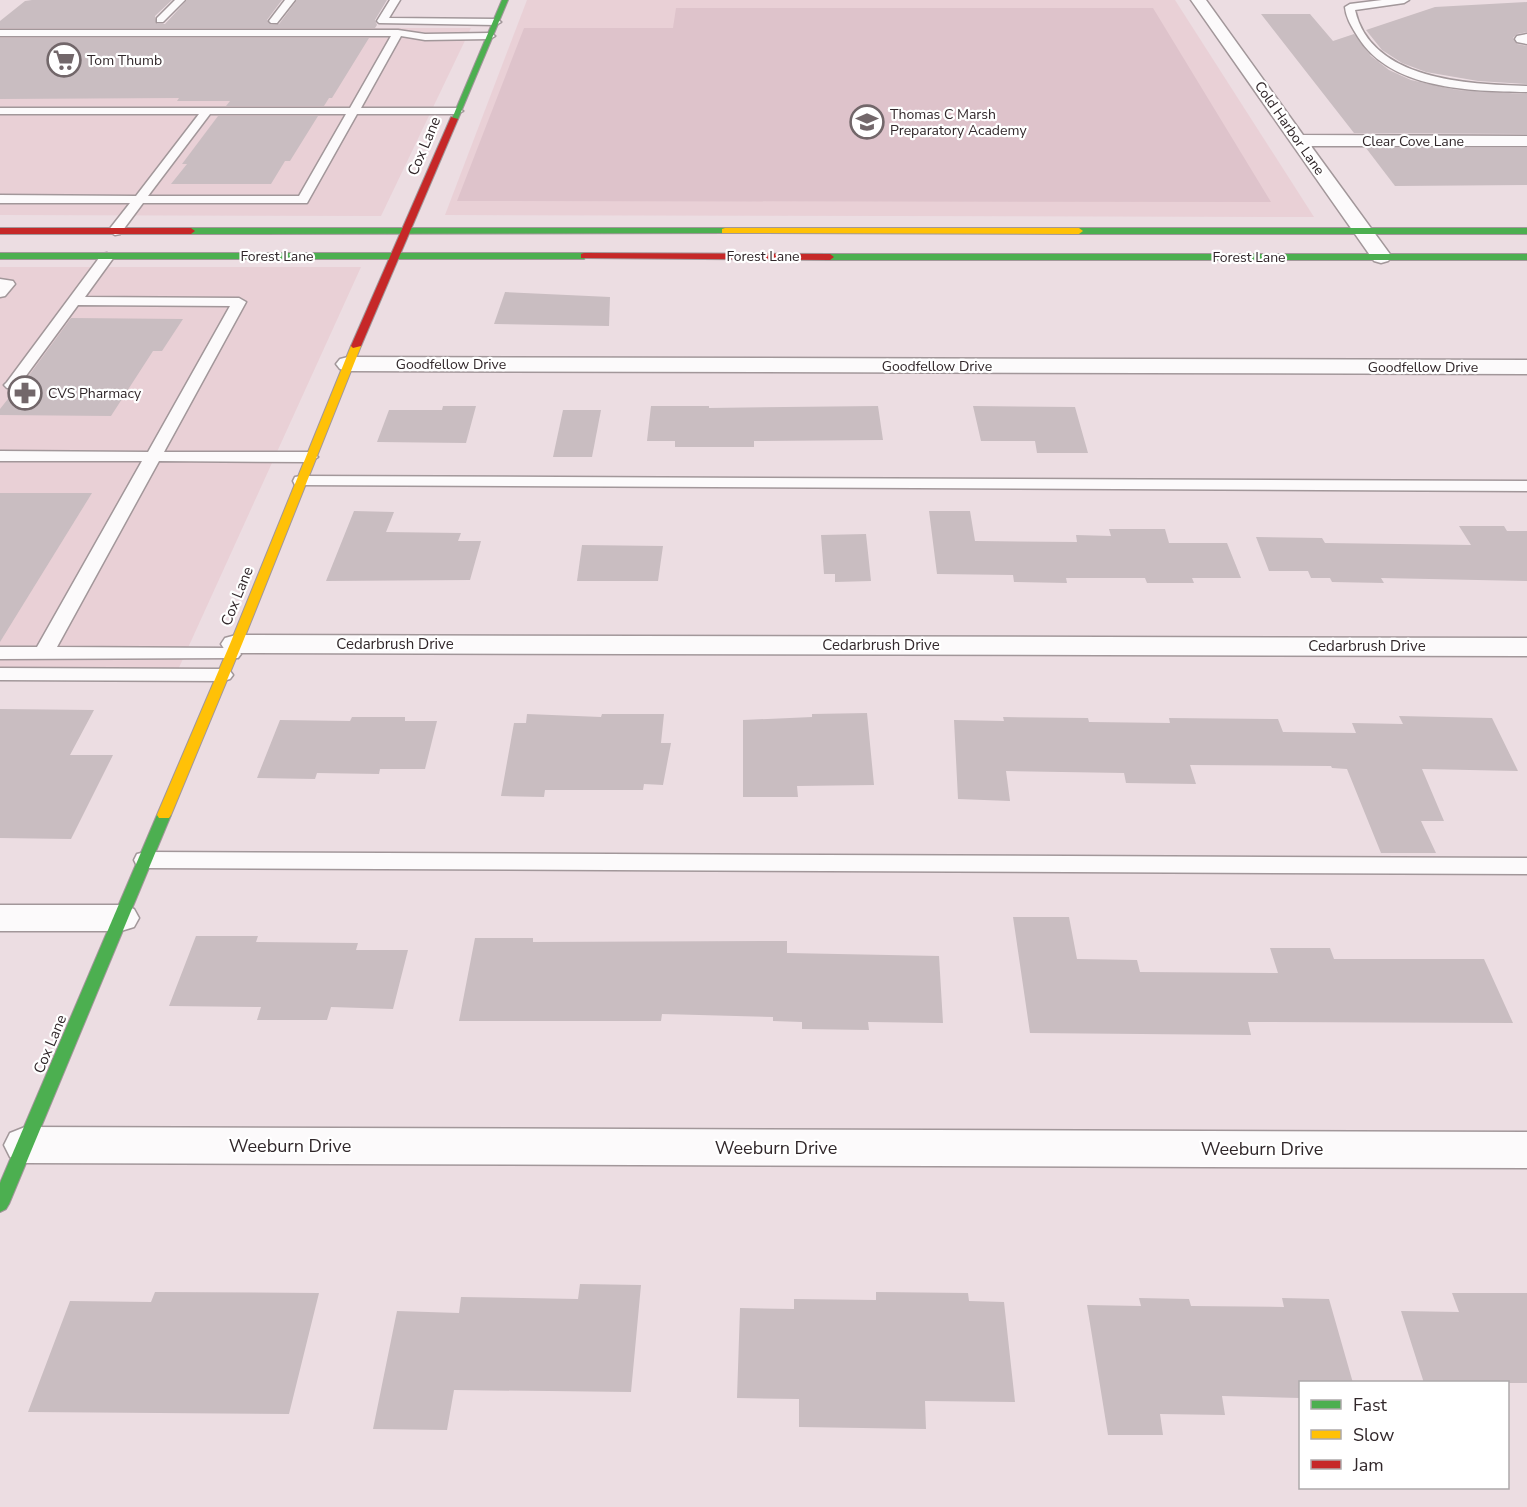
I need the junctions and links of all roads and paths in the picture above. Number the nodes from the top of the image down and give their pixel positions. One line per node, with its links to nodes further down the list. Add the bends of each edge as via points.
1 (180, 0): 7 (lane, via 160,20)
2 (290, 0): 8 (lane, via 279,21)
3 (395, 0): 9 (lane, via 377,21)
4 (505, 0): 9 (main road, Cox Lane)
5 (1198, 0): 20 (street, Cold Harbor Lane)
6 (1404, 0): 13 (lane, via 1350,7 1360,37 1377,54 1428,79)
7 (172, 21)
8 (262, 21)
9 (496, 22): 12 (main road, Cox Lane)
10 (0, 33): 11 (lane)
11 (398, 33): 12 (lane, via 425,37); 17 (lane)
12 (489, 36): 18 (main road, Cox Lane)
13 (1527, 89)
14 (0, 111): 15 (lane)
15 (19, 111): 16 (lane); 19 (lane)
16 (207, 111): 17 (lane); 23 (lane)
17 (354, 111): 18 (lane); 23 (lane, via 303,200)
18 (457, 111): 26 (main road, Cox Lane)
19 (6, 123)
20 (1298, 140): 21 (street, Clear Cove Lane); 27 (street, Cold Harbor Lane)
21 (1527, 141)
22 (0, 199): 23 (lane)
23 (140, 199): 25 (lane)
24 (0, 231): 25 (main road, Forest Lane)
25 (115, 231): 26 (main road, Forest Lane)
26 (405, 231): 27 (main road, Forest Lane); 29 (main road, Cox Lane)
27 (1363, 231): 28 (main road, Forest Lane); 32 (street, Cold Harbor Lane)
28 (1527, 231)
29 (396, 255): 31 (main road, Forest Lane); 32 (main road, Forest Lane); 37 (main road, Cox Lane)
30 (0, 256): 31 (main road, Forest Lane)
31 (106, 257): 36 (lane)
32 (1381, 257): 33 (main road, Forest Lane)
33 (1527, 257)
34 (0, 284): 35 (lane, via 8,284)
35 (0, 293)
36 (76, 301): 39 (lane); 41 (lane, via 239,302)
37 (348, 364): 38 (street, Goodfellow Drive); 42 (main road, Cox Lane)
38 (1527, 367)
39 (12, 386)
40 (0, 456): 41 (lane)
41 (155, 457): 42 (lane); 48 (lane)
42 (310, 457): 43 (main road, Cox Lane)
43 (301, 481): 44 (lane); 46 (main road, Cox Lane)
44 (1527, 486)
45 (1527, 647): 46 (street, Cedarbrush Drive)
46 (234, 649): 48 (lane); 50 (main road, Cox Lane)
47 (0, 653): 48 (lane)
48 (44, 653)
49 (0, 674): 50 (lane)
50 (223, 675): 51 (main road, Cox Lane)
51 (145, 860): 52 (lane); 54 (main road, Cox Lane)
52 (1527, 866)
53 (0, 918): 54 (street)
54 (121, 918): 55 (main road, Cox Lane)
55 (25, 1145): 56 (street, Weeburn Drive); 57 (main road, Cox Lane)
56 (1527, 1150)
57 (0, 1204)

